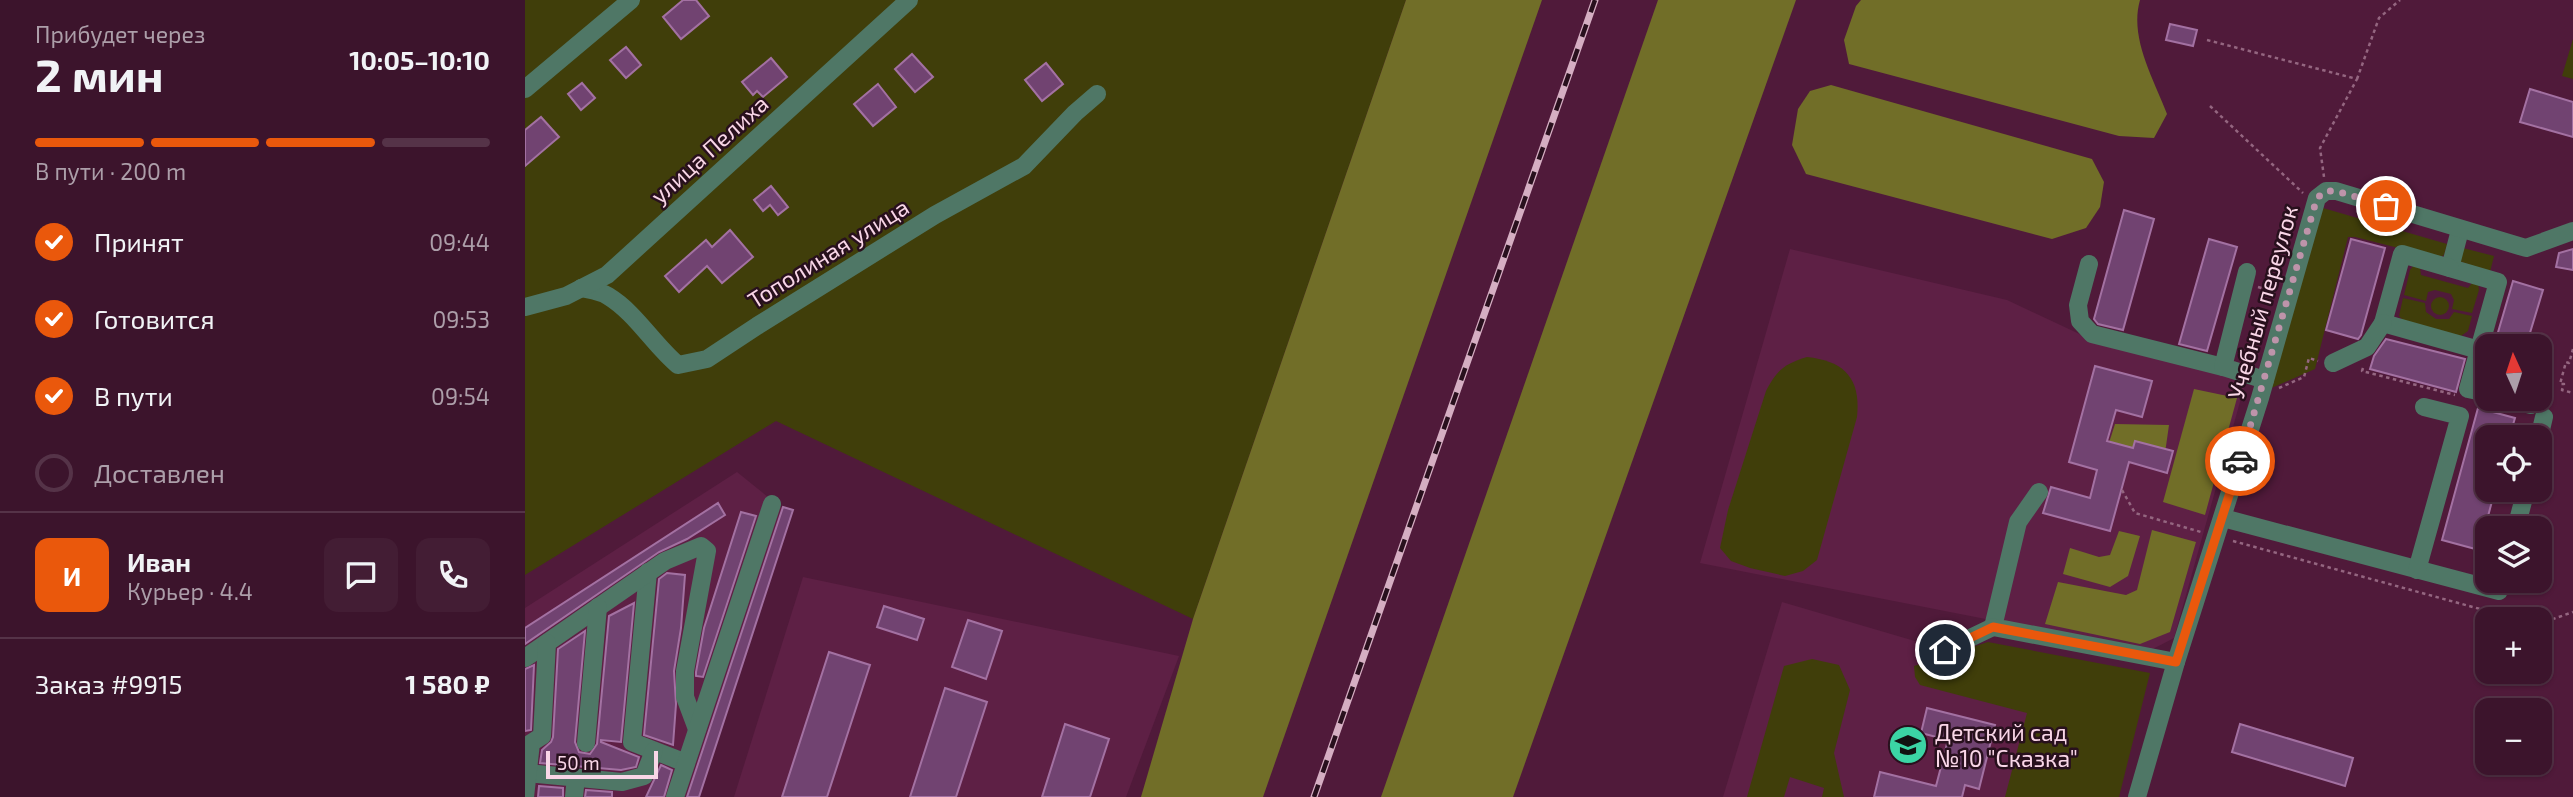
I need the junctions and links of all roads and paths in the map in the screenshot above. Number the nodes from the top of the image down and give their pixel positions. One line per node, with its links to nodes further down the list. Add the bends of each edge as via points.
1 (631, 0): 6 (street)
2 (909, 0): 15 (street, улица Пелиха, via 607,275)
3 (2400, 0): 5 (path, via 2379,18)
4 (2207, 40): 5 (path)
5 (2357, 79): 9 (path, via 2320,148)
6 (525, 89)
7 (1097, 94): 15 (street, Тополиная улица, via 1024,166 935,215 707,359 678,365 624,308 605,294)
8 (2210, 106): 9 (path)
9 (2321, 198): 10 (street, Учебный переулок, via 2336,191); 16 (street, Учебный переулок)
10 (2461, 230): 11 (street, Учебный переулок, via 2526,248); 13 (street)
11 (2573, 231)
12 (2089, 264): 25 (street, via 2078,305 2080,321 2092,334)
13 (2449, 268): 18 (street, via 2402,254); 19 (street, via 2498,282)
14 (2246, 278): 16 (path); 25 (street)
15 (582, 288): 17 (street, улица Пелиха)
16 (2289, 295): 26 (street, Учебный переулок)
17 (525, 307)
18 (2383, 323): 20 (street); 21 (street)
19 (2483, 334)
20 (2367, 347): 23 (street); 27 (path, via 2363,371 2466,398)
21 (2475, 349)
22 (2573, 349): 29 (path, via 2560,384 2564,384 2562,390)
23 (2333, 363): 26 (path, via 2309,358 2304,377)
24 (2475, 364): 27 (street)
25 (2223, 367): 26 (street)
26 (2269, 386): 34 (street, Учебный переулок, via 2248,407)
27 (2468, 389): 28 (street)
28 (2475, 390)
29 (2573, 393)
30 (2424, 407): 37 (street, via 2460,416)
31 (2122, 489): 35 (path, via 2135,513)
32 (2039, 492): 44 (street, via 2018,522)
33 (772, 504): 49 (street)
34 (2223, 518): 37 (street); 48 (street, Учебный переулок)
35 (2205, 533)
36 (2226, 539): 41 (path)
37 (2417, 570): 39 (street)
38 (648, 572): 40 (street); 49 (street, via 701,546 707,551 685,671 685,697); 51 (street, via 632,742)
39 (2475, 585)
40 (598, 607): 45 (street); 50 (street)
41 (2475, 608)
42 (2573, 612): 43 (path)
43 (2552, 619)
44 (1993, 627): 46 (street); 48 (street)
45 (547, 643): 47 (street); 53 (street, via 542,736 531,743)
46 (1945, 650)
47 (525, 658)
48 (2176, 662): 59 (street, Учебный переулок)
49 (697, 729): 52 (street)
50 (586, 743)
51 (654, 751): 52 (street); 55 (street, via 644,776)
52 (686, 763): 58 (street)
53 (527, 773): 54 (street); 56 (street)
54 (576, 777): 55 (street); 57 (street)
55 (621, 789)
56 (525, 797)
57 (573, 797)
58 (675, 797)
59 (2137, 797)

